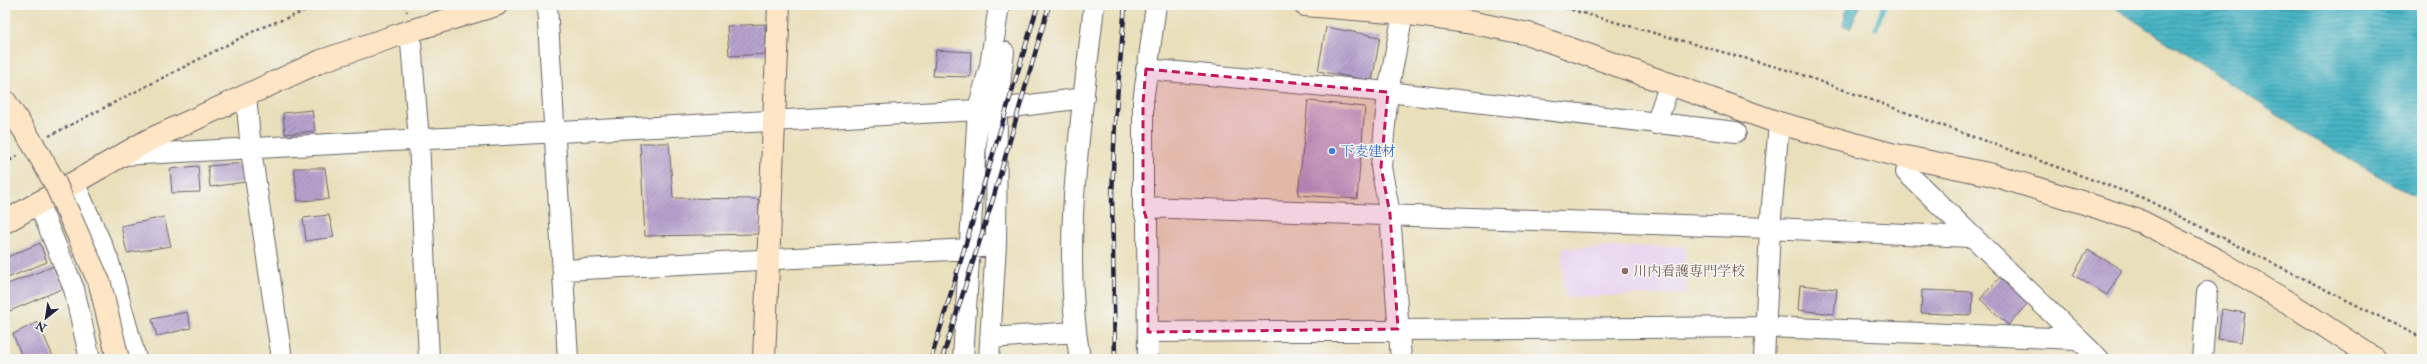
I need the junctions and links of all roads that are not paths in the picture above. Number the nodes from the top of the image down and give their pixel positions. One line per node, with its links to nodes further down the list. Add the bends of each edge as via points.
1 (496, 5): 10 (street)
2 (547, 5): 21 (street)
3 (779, 5): 18 (street)
4 (999, 5): 17 (street, via 990,66)
5 (1008, 5): 17 (street, via 1009,14)
6 (1094, 5): 15 (street)
7 (1156, 5): 11 (street)
8 (1305, 5): 9 (street)
9 (1403, 13): 12 (street, via 1529,34); 13 (street)
10 (410, 30): 14 (street, via 321,61); 23 (street)
11 (1146, 69): 13 (street); 29 (street, via 1143,102)
12 (1670, 83): 19 (street); 20 (street)
13 (1388, 92): 20 (street); 30 (street, via 1381,167)
14 (246, 96): 24 (street); 25 (street, via 147,141)
15 (1084, 98): 17 (street); 41 (street, via 1072,209)
16 (5, 101): 46 (street, bridge, via 55,183 100,284)
17 (988, 109): 18 (street); 34 (street); 35 (street)
18 (772, 121): 21 (street); 36 (street)
19 (1779, 123): 32 (street); 60 (street, via 1891,154 1993,175 2142,222 2217,260)
20 (1656, 124): 22 (street)
21 (554, 131): 23 (street); 37 (street)
22 (1736, 132)
23 (419, 140): 24 (street); 49 (street)
24 (251, 150): 25 (street); 48 (street)
25 (123, 155): 27 (street)
26 (1906, 172): 33 (street)
27 (74, 182): 28 (street); 47 (street, via 108,259)
28 (38, 202): 31 (street); 45 (street, via 74,289)
29 (1143, 207): 30 (street); 42 (street, via 1147,221)
30 (1390, 214): 32 (street); 40 (street)
31 (5, 222)
32 (1770, 228): 33 (street); 39 (street)
33 (1971, 237): 44 (street)
34 (996, 244): 35 (street); 43 (street)
35 (970, 249): 36 (street); 52 (street)
36 (769, 259): 37 (street); 51 (street)
37 (564, 270): 50 (street)
38 (2207, 292): 59 (street)
39 (1766, 327): 40 (street); 44 (street); 57 (street)
40 (1398, 329): 42 (street); 56 (street)
41 (1075, 332): 43 (street); 54 (street)
42 (1148, 332): 55 (street)
43 (990, 338): 53 (street)
44 (2077, 339): 58 (street)
45 (90, 359)
46 (118, 359)
47 (136, 359)
48 (282, 359)
49 (429, 359)
50 (568, 359)
51 (764, 359)
52 (962, 359)
53 (988, 359)
54 (1080, 359)
55 (1148, 359)
56 (1401, 359)
57 (1764, 359)
58 (2099, 359)
59 (2202, 359)
60 (2375, 359)

